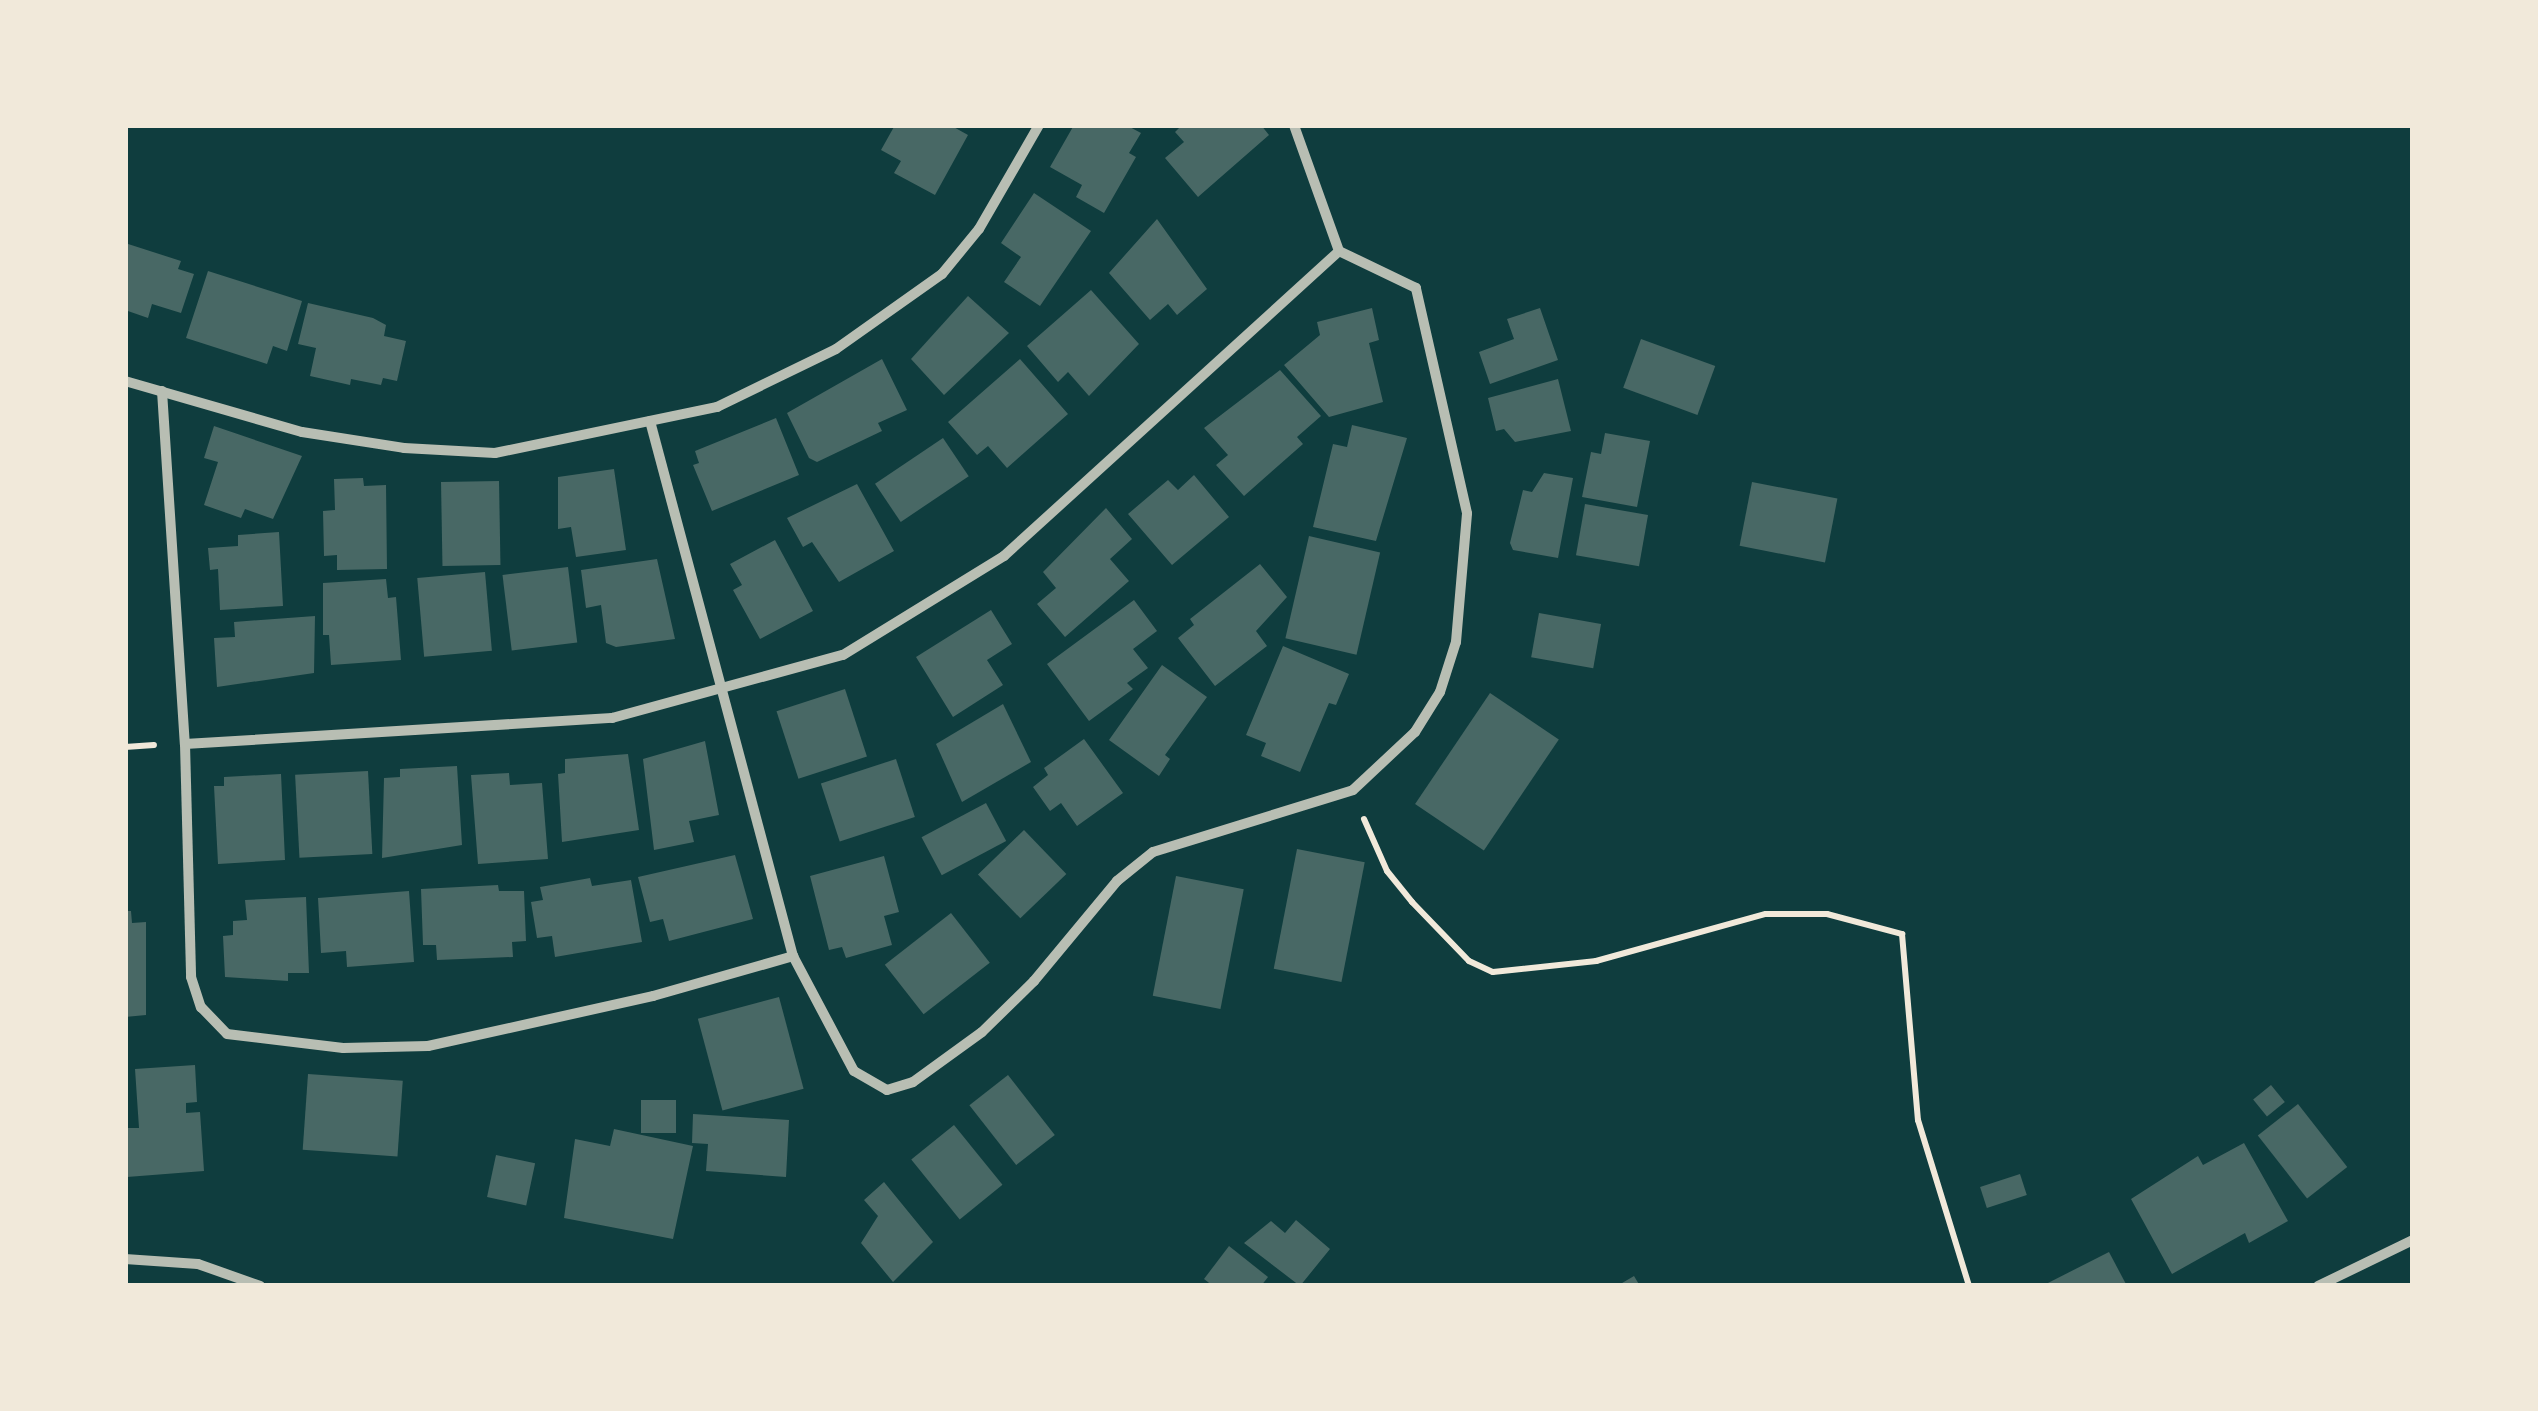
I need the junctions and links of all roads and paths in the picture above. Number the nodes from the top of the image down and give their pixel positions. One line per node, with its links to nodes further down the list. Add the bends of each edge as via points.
1 (1039, 125): 6 (street, via 979,229 942,274 836,349 778,380 717,407)
2 (1294, 125): 3 (street)
3 (1339, 251): 7 (street, via 1004,556 844,655); 9 (street, via 1416,288 1467,513 1456,642 1440,692 1415,732)
4 (125, 381): 5 (street)
5 (162, 390): 6 (street, via 302,432 404,448 495,453); 8 (street)
6 (650, 422): 7 (street)
7 (724, 690): 8 (street, via 612,718); 10 (street)
8 (185, 744): 10 (street, via 191,977 201,1007 227,1034 343,1048 428,1046 653,996)
9 (1353, 790): 10 (street, via 1153,852 1116,881 1034,981 982,1032 913,1082 886,1090 854,1072); 14 (path, via 1387,871 1469,961 1493,972 1596,961 1766,914 1826,914 1902,934 1918,1120)
10 (793, 956)
11 (2413, 1240): 15 (street)
12 (125, 1260): 13 (street, via 198,1264)
13 (260, 1286)
14 (1969, 1286)
15 (2318, 1286)

